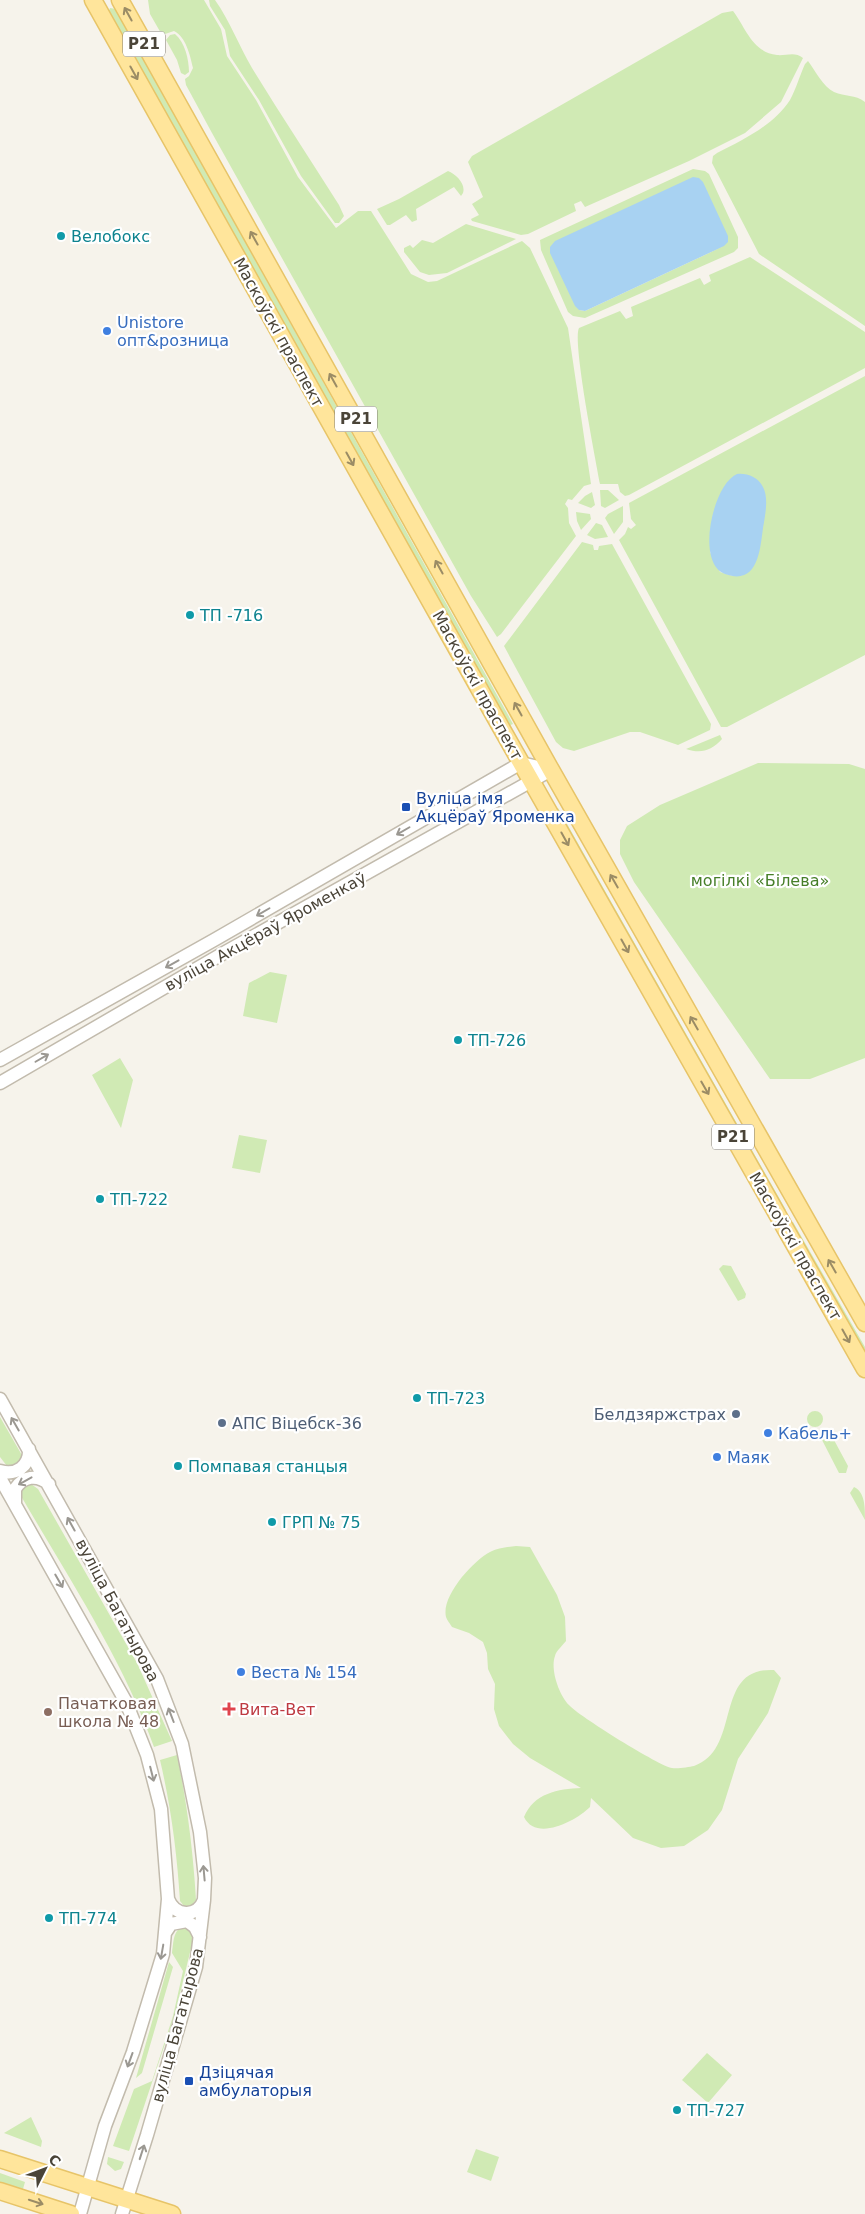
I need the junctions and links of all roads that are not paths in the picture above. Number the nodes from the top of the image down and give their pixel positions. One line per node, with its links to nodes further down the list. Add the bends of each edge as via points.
1 (93, 0): 3 (main road, Маскоўскі праспект / Р21, one-way to 3)
2 (120, 0): 4 (main road, Маскоўскі праспект / Р21, one-way to 2)
3 (521, 763): 4 (street); 5 (main road, Маскоўскі праспект / Р21); 6 (street, вуліца Акцёраў Яроменкаў, one-way to 6)
4 (551, 770): 5 (street, вуліца Акцёраў Яроменкаў); 8 (main road, Маскоўскі праспект / Р21, one-way to 4)
5 (532, 781): 7 (street, вуліца Акцёраў Яроменкаў, one-way to 5); 9 (main road, Маскоўскі праспект / Р21, one-way to 9)
6 (0, 1060)
7 (0, 1083)
8 (797, 1203): 9 (main road, via 792,1216 784,1219); 10 (main road, Маскоўскі праспект / Р21, one-way to 8)
9 (778, 1215): 11 (main road, Маскоўскі праспект / Р21, one-way to 11)
10 (865, 1323)
11 (865, 1369)
12 (0, 1399): 13 (street, вуліца Багатырова, one-way to 12)
13 (29, 1449): 14 (street, via 28,1459 22,1468 13,1472); 16 (street, вуліца Багатырова)
14 (0, 1471)
15 (0, 1478): 17 (street, вуліца Багатырова)
16 (49, 1484): 17 (street, one-way to 17, via 35,1477 25,1479 15,1489); 19 (street, вуліца Багатырова, one-way to 16, via 200,1832 182,1744 156,1679)
17 (15, 1503): 18 (street, вуліца Багатырова, one-way to 18, via 126,1702 147,1755 161,1810)
18 (168, 1899): 19 (street, via 172,1908 186,1914 199,1908); 20 (street, вуліца Багатырова)
19 (204, 1900): 21 (street, вуліца Багатырова)
20 (165, 1932): 21 (street, via 171,1924 187,1922 196,1928); 23 (street, вуліца Багатырова, one-way to 23, via 152,1995 105,2126)
21 (200, 1937): 25 (street, вуліца Багатырова, one-way to 21, via 184,2011)
22 (0, 2159): 23 (main road)
23 (87, 2187): 25 (main road); 27 (street, вуліца Багатырова)
24 (0, 2191): 26 (main road, one-way to 26)
25 (124, 2206): 28 (main road)
26 (72, 2214)
27 (80, 2214)
28 (172, 2214)

